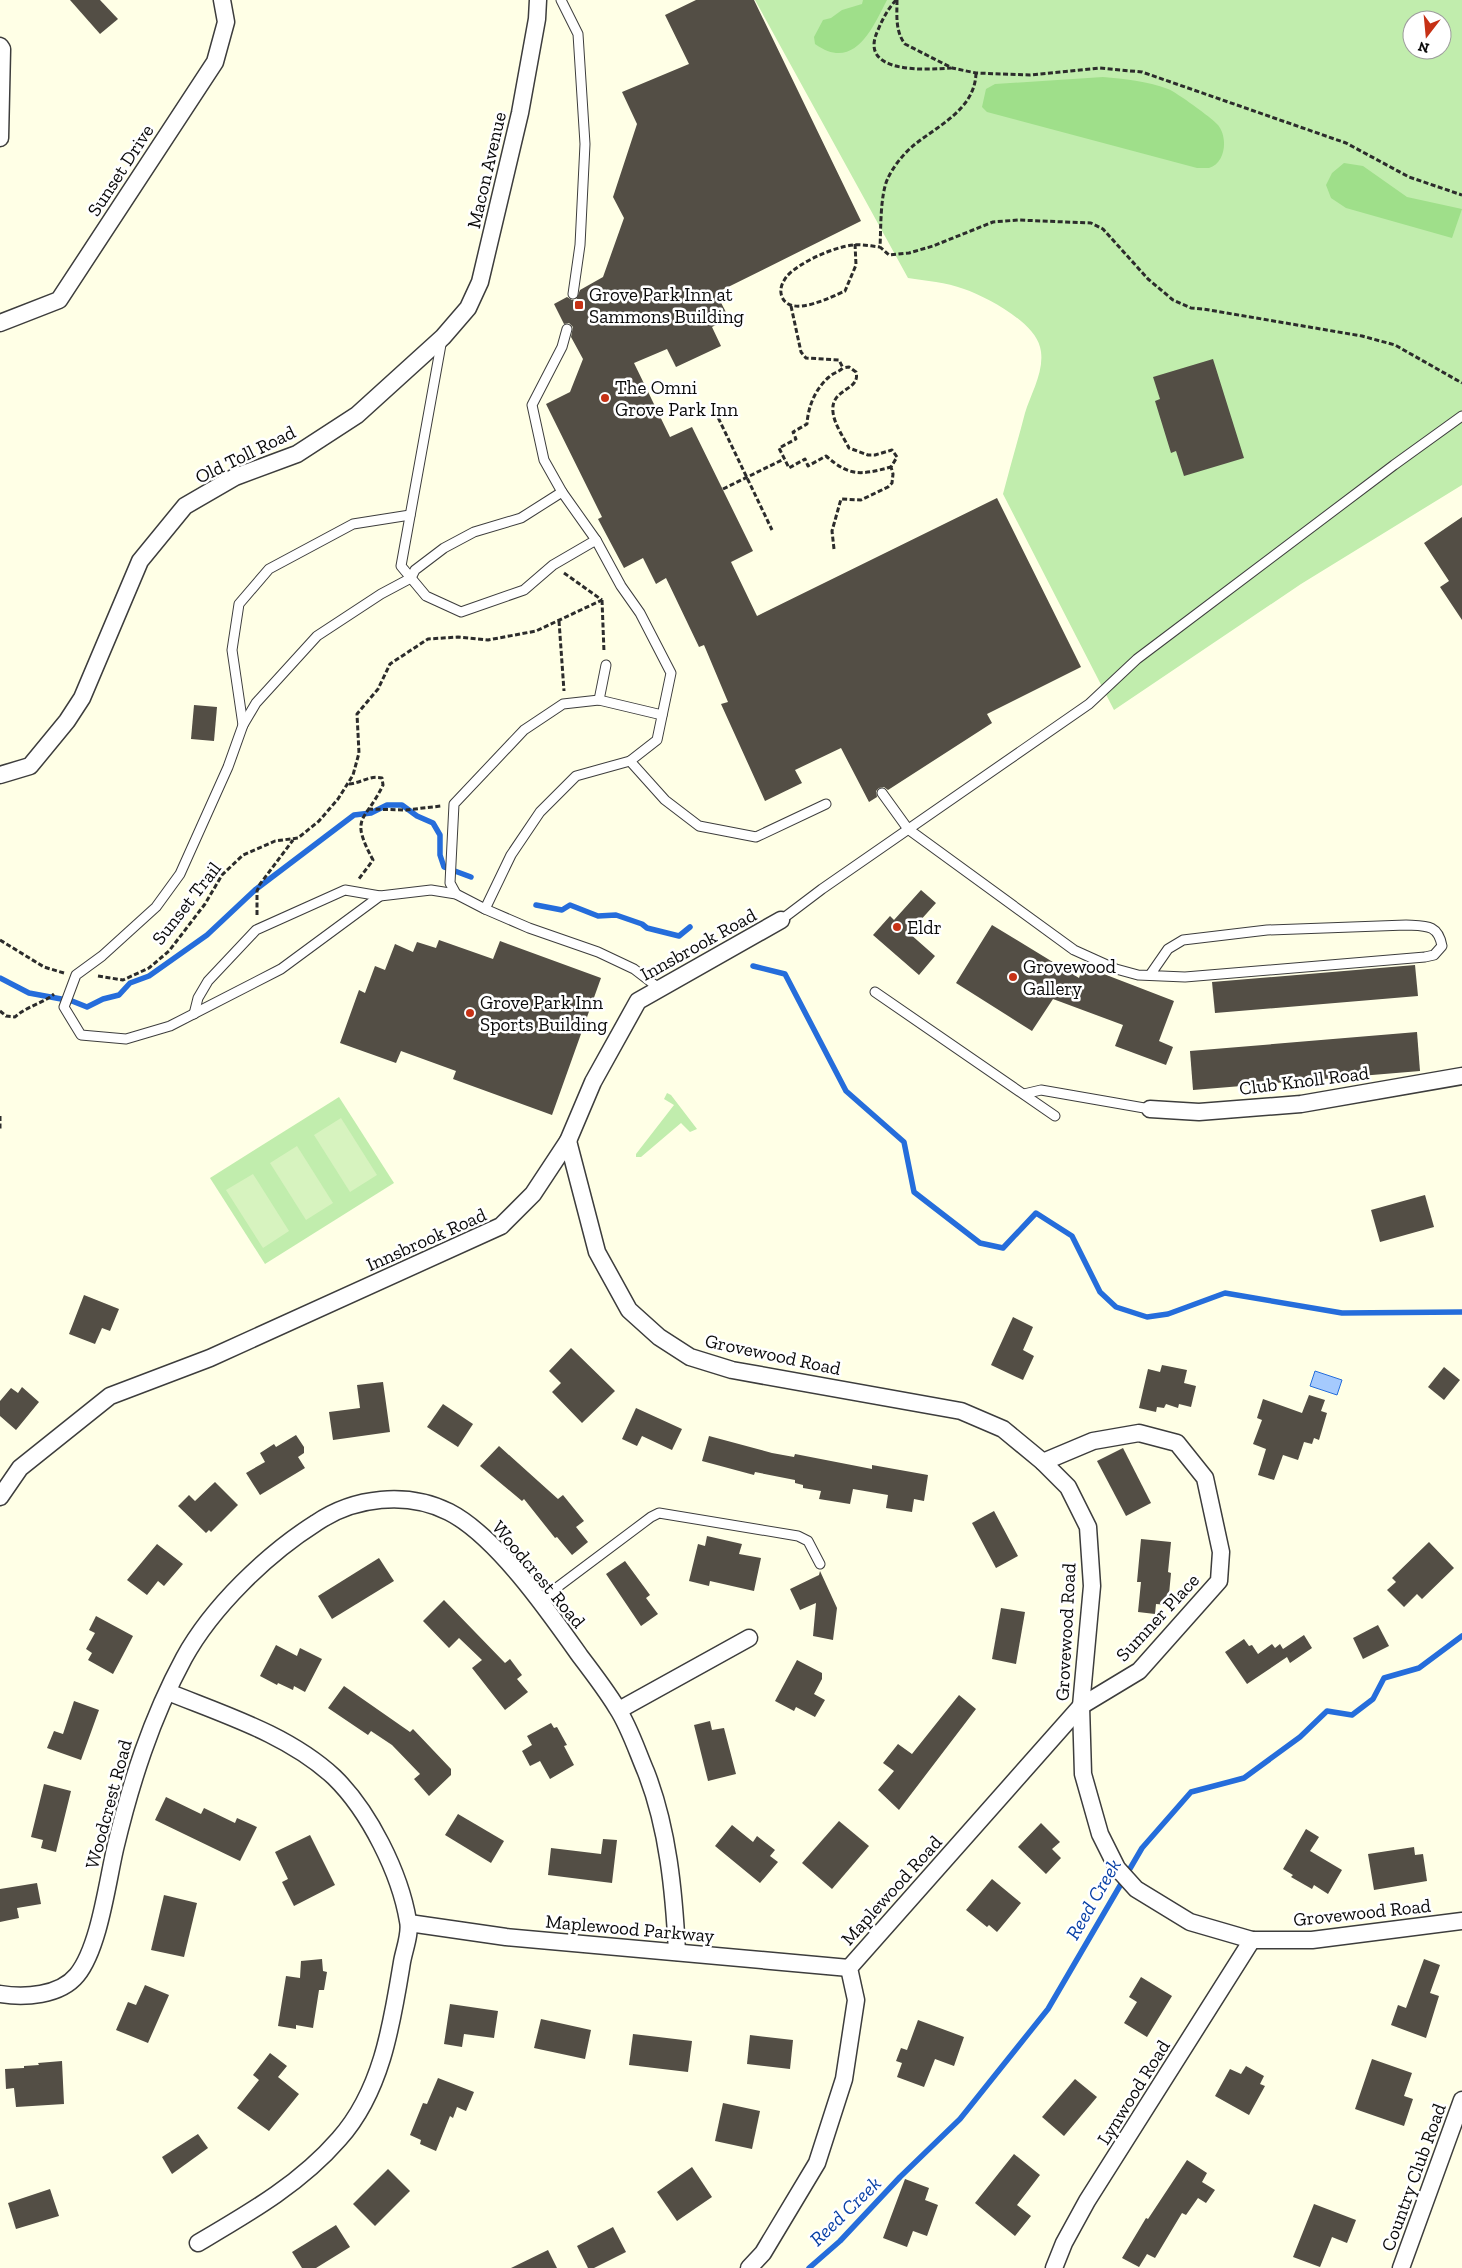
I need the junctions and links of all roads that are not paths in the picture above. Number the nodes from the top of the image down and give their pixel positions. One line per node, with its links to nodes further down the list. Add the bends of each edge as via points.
1 (222, 0): 7 (street, Sunset Drive, via 226,22 215,62 59,300)
2 (538, 0): 9 (street, Macon Avenue, via 520,113 480,282 468,308)
3 (561, 0): 6 (lane, via 578,34 585,144 580,245)
4 (0, 46): 5 (street)
5 (0, 138)
6 (573, 294)
7 (0, 322)
8 (567, 329): 11 (lane, via 562,347 532,405 544,460)
9 (443, 337): 12 (lane); 20 (street, Old Toll Road, via 356,415 297,454 235,477 185,506 140,561 82,698 67,722 30,766)
10 (1462, 416): 23 (lane, via 1137,659 1089,704)
11 (562, 492): 13 (lane); 14 (lane, via 521,518 474,532 444,548 415,570)
12 (410, 515): 14 (lane, via 401,566); 18 (lane, via 353,524 269,569 239,604 232,650)
13 (596, 540): 14 (lane, via 553,566 524,590 461,612 426,596); 17 (lane, via 657,643 671,673)
14 (411, 578): 18 (lane, via 316,636 256,703)
15 (606, 664): 16 (lane)
16 (599, 700): 17 (lane); 24 (lane, via 565,704 524,730 454,804 450,883)
17 (662, 715): 19 (lane, via 657,740)
18 (243, 725): 31 (lane, via 228,768 180,874 156,907 76,975 64,1008 81,1035 126,1039 170,1026)
19 (630, 761): 22 (lane, via 665,800 699,826 756,837); 26 (lane, via 576,776 535,819 511,855)
20 (0, 775)
21 (882, 793): 23 (lane)
22 (826, 804)
23 (908, 829): 27 (lane); 28 (lane, via 1074,950 1116,969)
24 (456, 894): 25 (lane, via 431,890); 26 (lane)
25 (380, 896): 31 (lane, via 281,969); 31 (lane, via 345,890 256,930 208,981 198,998)
26 (485, 909): 29 (lane, via 598,952 634,970)
27 (781, 920): 29 (street, Innsbrook Road)
28 (1150, 976): 28 (lane, via 1185,977 1425,957 1434,955 1442,946 1440,935 1429,926 1266,930 1183,940 1168,949)
29 (660, 989): 36 (street, Innsbrook Road, via 638,1000 594,1082)
30 (875, 992): 33 (lane)
31 (194, 1014)
32 (1462, 1076): 34 (street, Club Knoll Road, via 1301,1104 1199,1112)
33 (1024, 1094): 34 (lane, via 1041,1090); 35 (lane)
34 (1150, 1108)
35 (1055, 1116)
36 (568, 1142): 37 (street, Grovewood Road, via 597,1252 629,1310 659,1337 690,1357 732,1370 961,1411 1003,1430); 38 (street, Innsbrook Road, via 533,1194 502,1226 210,1358 110,1396 20,1468)
37 (1043, 1462): 43 (street, Grovewood Road, via 1068,1488 1088,1527 1092,1586); 43 (street, Sumner Place, via 1093,1441 1139,1433 1177,1443 1205,1478 1221,1552 1219,1581 1139,1671)
38 (0, 1497)
39 (820, 1564): 40 (lane, via 808,1541 798,1536 659,1513 650,1516)
40 (539, 1601): 42 (street, Woodcrest Road, via 504,1558 470,1524 447,1511 422,1502 386,1500 354,1503 317,1521 280,1549 242,1585 209,1622 185,1657); 44 (street, Woodcrest Road)
41 (749, 1638): 44 (street)
42 (168, 1692): 46 (street, via 244,1723 303,1752 334,1778 361,1810 384,1849); 50 (street, Woodcrest Road, via 146,1739 128,1794 92,1947 76,1977 54,1991 18,1997)
43 (1081, 1706): 47 (street, Grovewood Road, via 1083,1774 1100,1834 1117,1868 1136,1889 1190,1922); 49 (street, Maplewood Road)
44 (619, 1710): 48 (street, Woodcrest Road, via 647,1775 666,1844)
45 (1462, 1921): 47 (street, Grovewood Road, via 1312,1940)
46 (409, 1923): 48 (street, Maplewood Parkway, via 506,1937); 52 (street, via 390,2032 362,2106 341,2138 316,2164 283,2190)
47 (1252, 1940): 54 (street, Lynwood Road, via 1087,2201)
48 (677, 1952): 49 (street, Maplewood Parkway)
49 (848, 1968): 53 (street, Maplewood Road, via 856,2000 844,2079 817,2162 767,2246)
50 (0, 1994)
51 (1462, 2100): 55 (street, Country Club Road)
52 (198, 2243)
53 (748, 2268)
54 (1054, 2268)
55 (1401, 2268)

